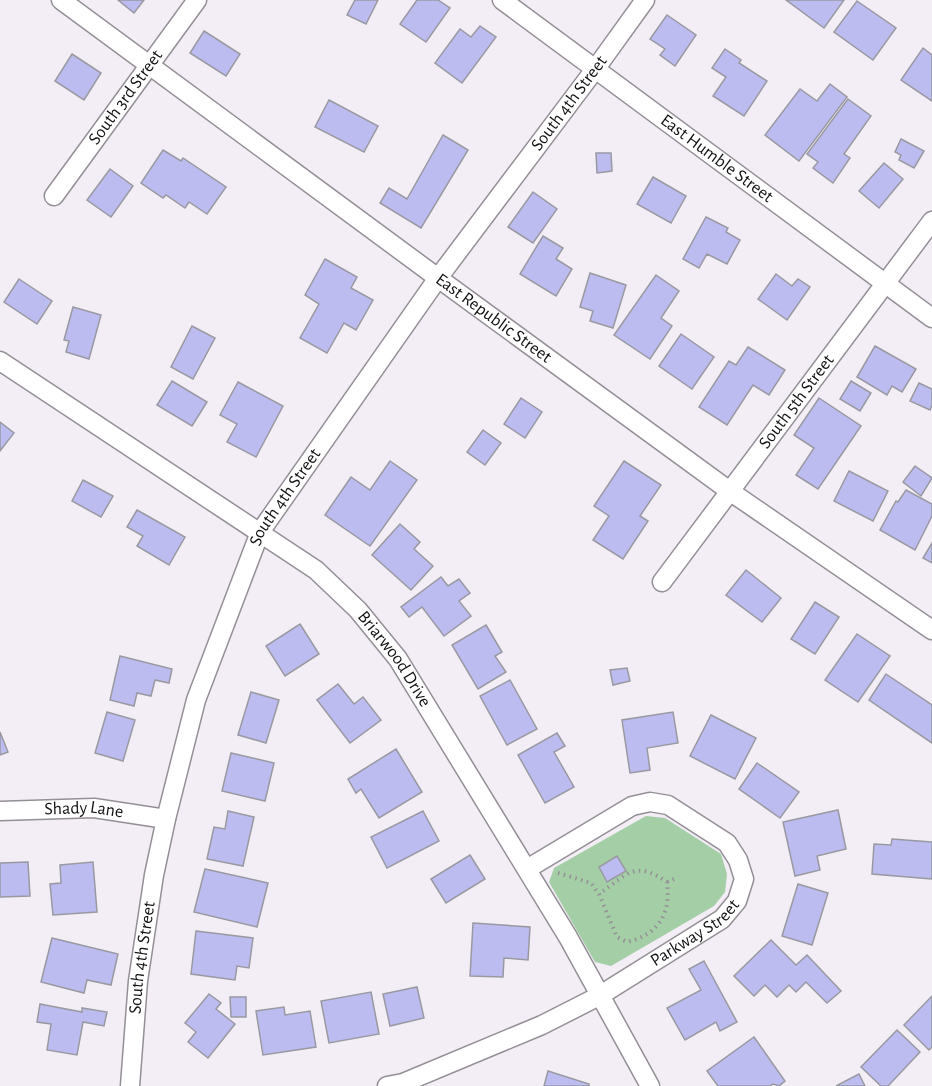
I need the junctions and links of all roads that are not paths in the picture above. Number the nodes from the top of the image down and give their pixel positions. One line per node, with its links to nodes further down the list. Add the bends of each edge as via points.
1 (60, 0): 5 (street, East Republic Street)
2 (197, 0): 5 (street, South 3rd Street)
3 (502, 0): 6 (street, East Humble Street)
4 (645, 0): 6 (street, South 4th Street)
5 (150, 65): 7 (street, South 3rd Street); 9 (street, East Republic Street)
6 (596, 68): 9 (street, South 4th Street); 10 (street, East Humble Street)
7 (54, 196)
8 (932, 221): 10 (street, South 5th Street)
9 (438, 278): 13 (street, East Republic Street); 14 (street, South 4th Street)
10 (886, 285): 11 (street, East Humble Street); 13 (street, South 5th Street)
11 (932, 318)
12 (0, 361): 14 (street, Briarwood Drive)
13 (731, 492): 15 (street, South 5th Street); 16 (street, East Republic Street)
14 (260, 532): 18 (street, South 4th Street, via 196,700); 19 (street, Briarwood Drive, via 316,570 358,610 398,659)
15 (662, 582)
16 (932, 630)
17 (0, 811): 18 (street, Shady Lane, via 94,808)
18 (166, 819): 21 (street, South 4th Street, via 138,981)
19 (527, 869): 20 (street, Briarwood Drive); 20 (street, Parkway Street, via 632,806 650,802 668,805 727,843 738,860 744,879 737,901 722,919)
20 (599, 996): 22 (street, Parkway Street, via 481,1051); 23 (street, Briarwood Drive)
21 (130, 1086)
22 (387, 1086)
23 (650, 1086)

